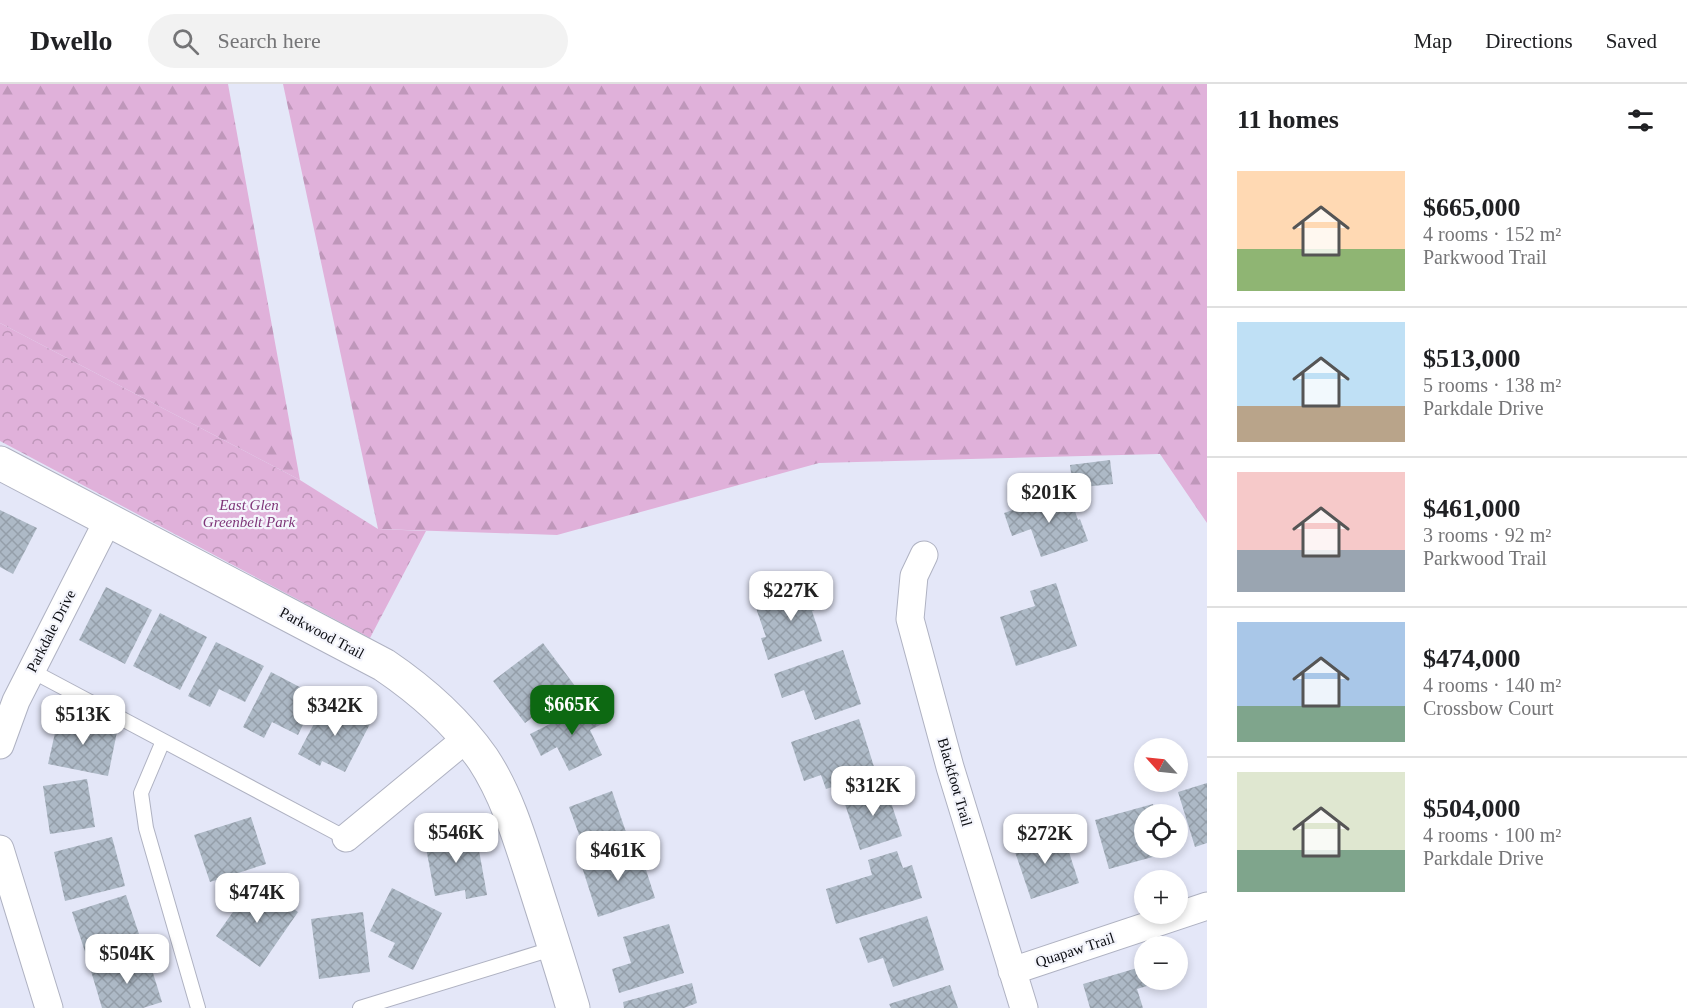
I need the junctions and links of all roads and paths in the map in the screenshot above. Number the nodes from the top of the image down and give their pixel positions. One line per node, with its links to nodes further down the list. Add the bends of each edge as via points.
1 (0, 463): 2 (street, Parkwood Trail)
2 (108, 520): 4 (street, Parkdale Drive); 5 (street, Parkwood Trail, via 384,665 408,681)
3 (924, 555): 12 (street, Blackfoot Trail, via 914,576 910,619)
4 (32, 671): 6 (lane); 7 (street, Parkdale Drive)
5 (467, 738): 8 (street); 11 (street, Parkwood Trail, via 484,761 519,836)
6 (163, 741): 8 (lane); 14 (lane, via 141,793 146,828)
7 (0, 745)
8 (346, 838)
9 (0, 849): 13 (street)
10 (1207, 906): 12 (street, Quapaw Trail)
11 (555, 948): 15 (lane); 16 (street, Parkwood Trail)
12 (1012, 971): 17 (street, Blackfoot Trail)
13 (49, 1008)
14 (198, 1008)
15 (360, 1008)
16 (573, 1008)
17 (1024, 1008)

